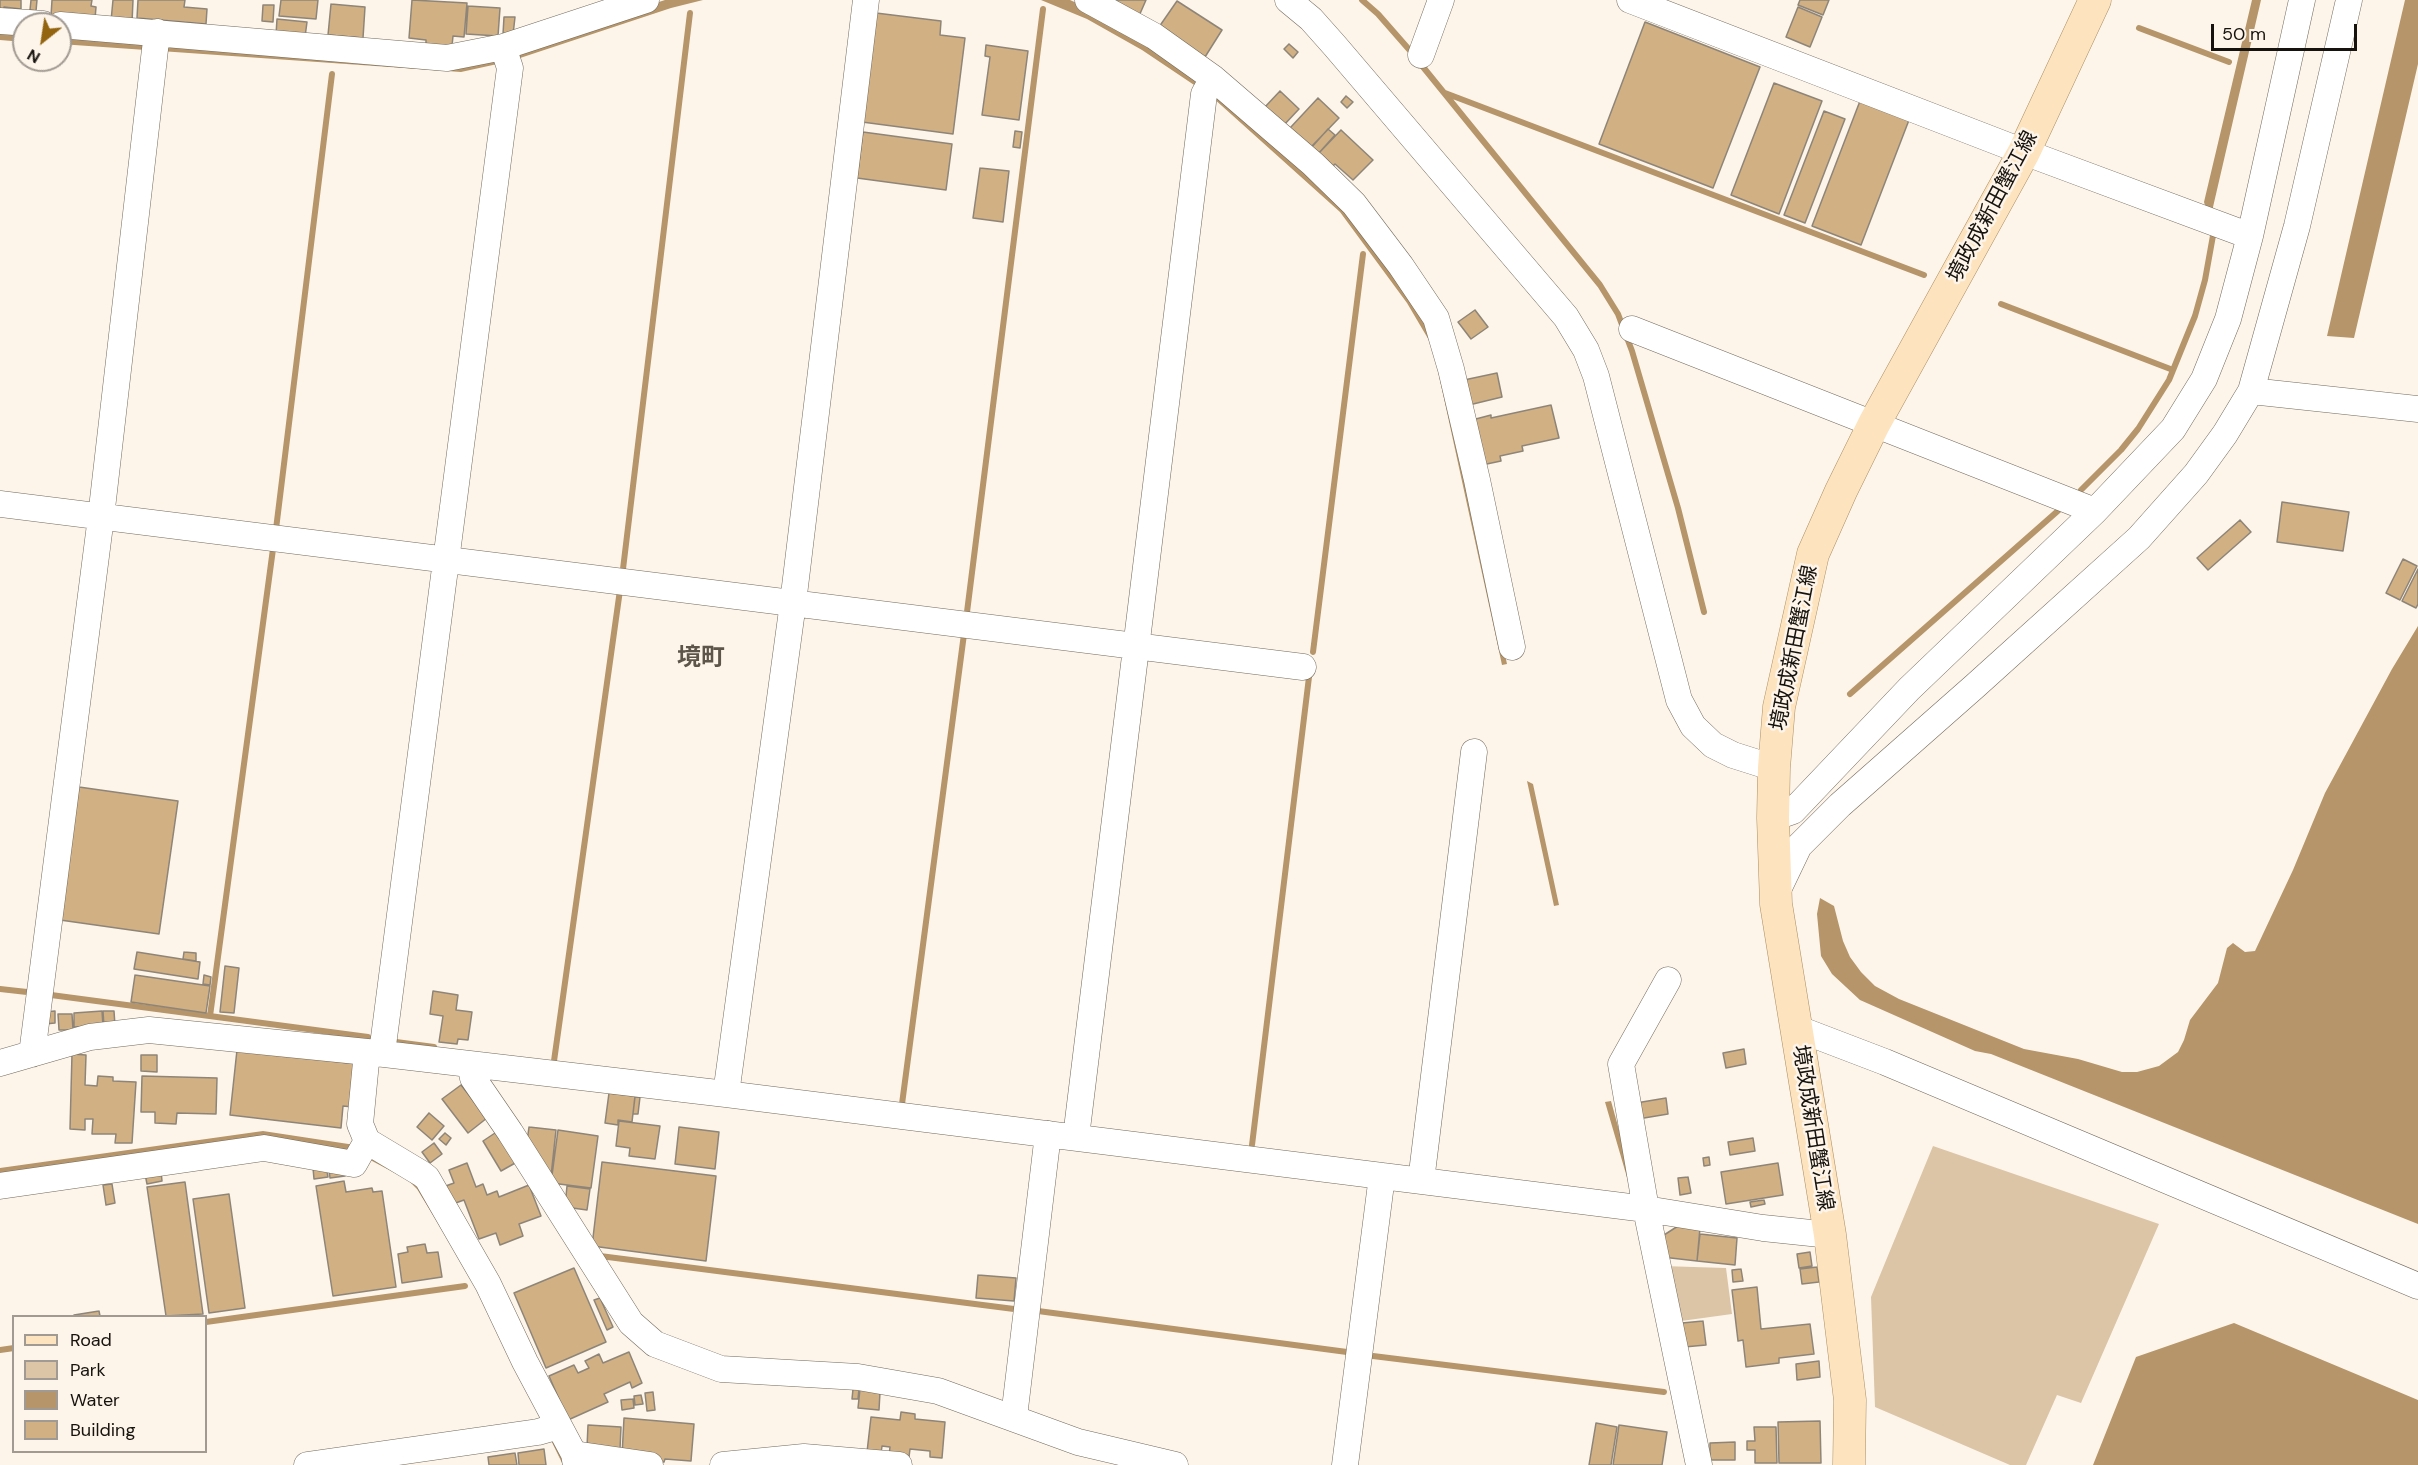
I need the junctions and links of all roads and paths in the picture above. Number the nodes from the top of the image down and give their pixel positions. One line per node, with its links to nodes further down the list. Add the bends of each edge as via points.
1 (646, 0): 13 (street)
2 (866, 0): 25 (street)
3 (1088, 0): 14 (street, via 1154,36)
4 (1288, 0): 30 (street, via 1335,46 1566,317 1596,376 1679,700 1693,726 1713,745)
5 (1441, 0): 12 (street)
6 (1630, 0): 15 (street)
7 (2095, 0): 15 (main road, 境政成新田蟹江線)
8 (2302, 0): 16 (street)
9 (2349, 0): 18 (street, via 2298,226)
10 (72, 27): 11 (street)
11 (156, 41): 13 (street, via 447,58); 23 (street)
12 (1420, 55)
13 (506, 56): 24 (street)
14 (1209, 85): 26 (street); 27 (street, via 1312,164 1354,204 1436,318 1477,480)
15 (2024, 152): 16 (street); 20 (main road, 境政成新田蟹江線)
16 (2250, 236): 22 (street, via 2228,318 2205,379 2173,429)
17 (1632, 329): 20 (street)
18 (2251, 391): 19 (street); 32 (street, via 2196,474 2139,538 1840,805 1799,846)
19 (2418, 409)
20 (1874, 424): 22 (street); 30 (main road, 境政成新田蟹江線, via 1814,554 1779,707)
21 (0, 504): 23 (street)
22 (2095, 511): 31 (street, via 1909,689 1793,811)
23 (101, 518): 24 (street); 36 (street)
24 (447, 560): 25 (street); 35 (street)
25 (794, 603): 26 (street); 39 (street)
26 (1137, 645): 28 (street); 41 (street)
27 (1512, 647)
28 (1303, 667)
29 (1474, 752): 44 (street)
30 (1774, 768): 31 (main road, 境政成新田蟹江線)
31 (1773, 818): 32 (main road, 境政成新田蟹江線)
32 (1776, 894): 34 (main road, 境政成新田蟹江線)
33 (1668, 980): 46 (street, via 1621,1064)
34 (1796, 1028): 47 (main road, 境政成新田蟹江線); 48 (street)
35 (375, 1052): 36 (street, via 149,1030 90,1037); 38 (street); 42 (street, via 360,1124)
36 (32, 1054): 37 (street)
37 (0, 1063)
38 (470, 1064): 39 (street); 49 (street, via 473,1078 630,1323 655,1344 721,1368 858,1377 938,1391)
39 (726, 1094): 40 (street)
40 (1048, 1134): 41 (street); 49 (street)
41 (1076, 1137): 43 (street)
42 (363, 1149): 45 (street, via 354,1164 264,1148); 50 (street, via 427,1179 488,1284)
43 (1382, 1176): 44 (street); 57 (street)
44 (1421, 1181): 46 (street)
45 (0, 1186)
46 (1646, 1209): 47 (street); 58 (street)
47 (1830, 1235): 59 (main road, 境政成新田蟹江線, via 1850,1400)
48 (2418, 1286)
49 (1014, 1417): 56 (street, via 1077,1442)
50 (551, 1428): 51 (street); 52 (street)
51 (575, 1459): 53 (street)
52 (307, 1465)
53 (650, 1465)
54 (723, 1465): 55 (street, via 804,1457)
55 (899, 1465)
56 (1174, 1465)
57 (1345, 1465)
58 (1699, 1465)
59 (1850, 1465)

